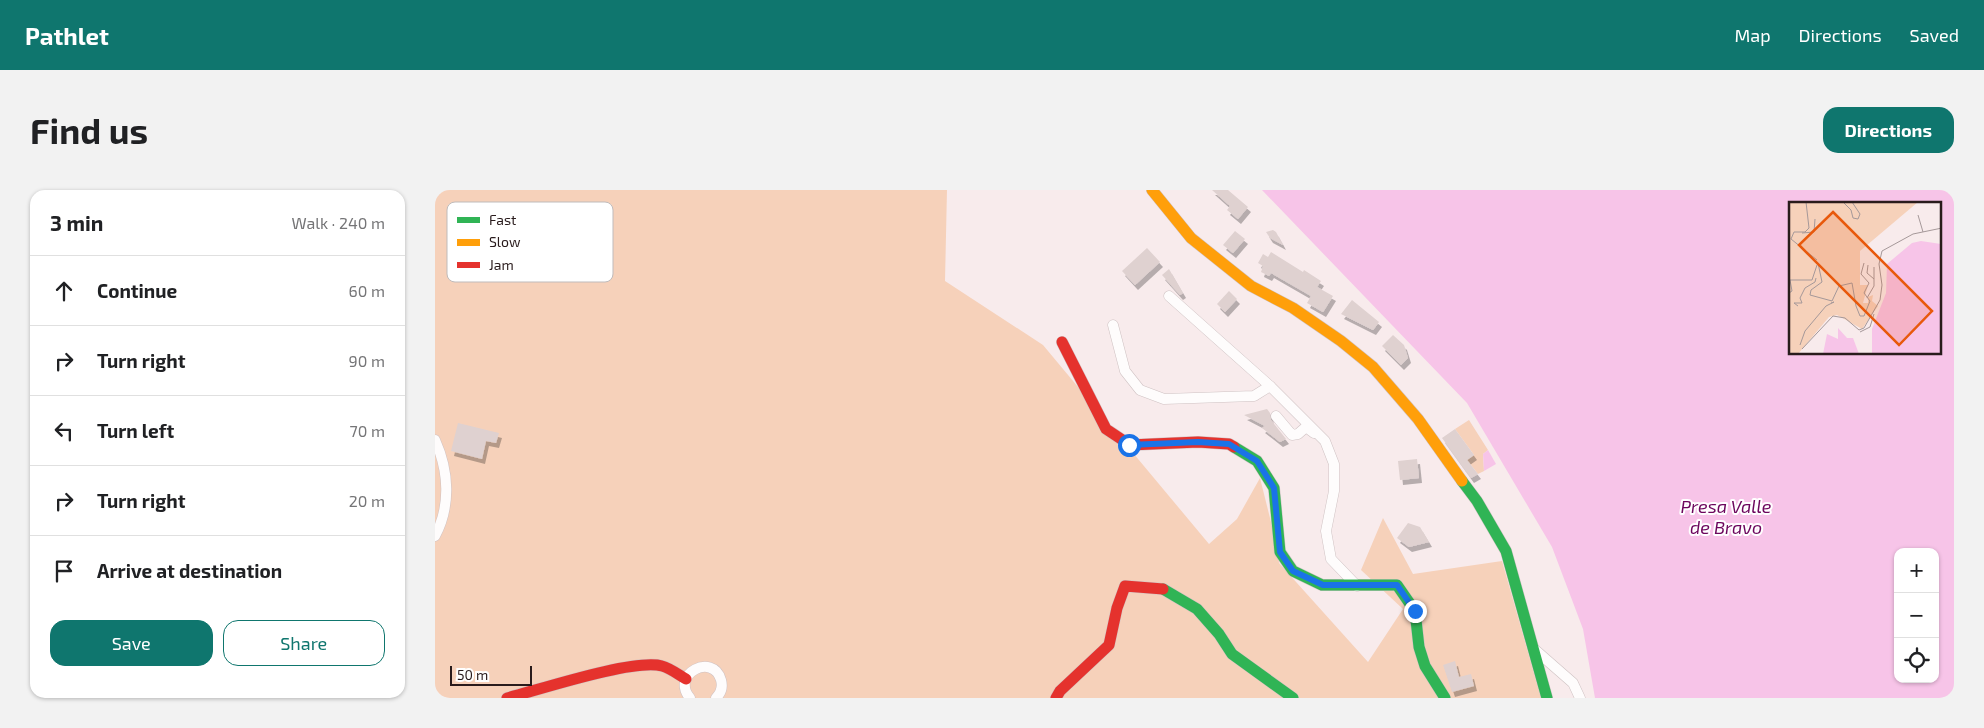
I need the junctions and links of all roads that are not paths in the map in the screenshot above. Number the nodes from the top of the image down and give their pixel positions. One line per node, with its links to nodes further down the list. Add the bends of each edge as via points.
1 (1152, 190): 11 (street, via 1191,238 1251,286 1293,308 1341,341 1373,367 1418,419 1477,502 1506,551)
2 (1169, 296): 5 (street)
3 (1113, 325): 5 (street, via 1125,371 1140,390 1164,399 1254,396)
4 (1062, 342): 10 (street, via 1106,430 1129,445 1229,444 1257,461 1274,488 1280,552 1293,571 1323,585)
5 (1270, 386): 8 (street)
6 (1276, 416): 8 (street, via 1292,435 1307,427)
7 (435, 440): 9 (street, via 447,485 445,510)
8 (1325, 441): 10 (street, via 1334,464 1334,491 1326,531 1331,558)
9 (435, 536)
10 (1357, 586): 18 (street, via 1397,585 1415,611 1419,647 1425,666)
11 (1533, 648): 19 (street); 20 (street, via 1573,683)
12 (686, 678): 13 (street, via 662,666 643,665); 14 (street, via 685,688); 15 (street, via 698,667 714,669 722,682)
13 (507, 698)
14 (690, 698)
15 (718, 698)
16 (1056, 698): 17 (street, via 1109,645 1125,586 1165,589 1197,609 1232,654)
17 (1293, 698)
18 (1445, 698)
19 (1547, 698)
20 (1579, 698)

